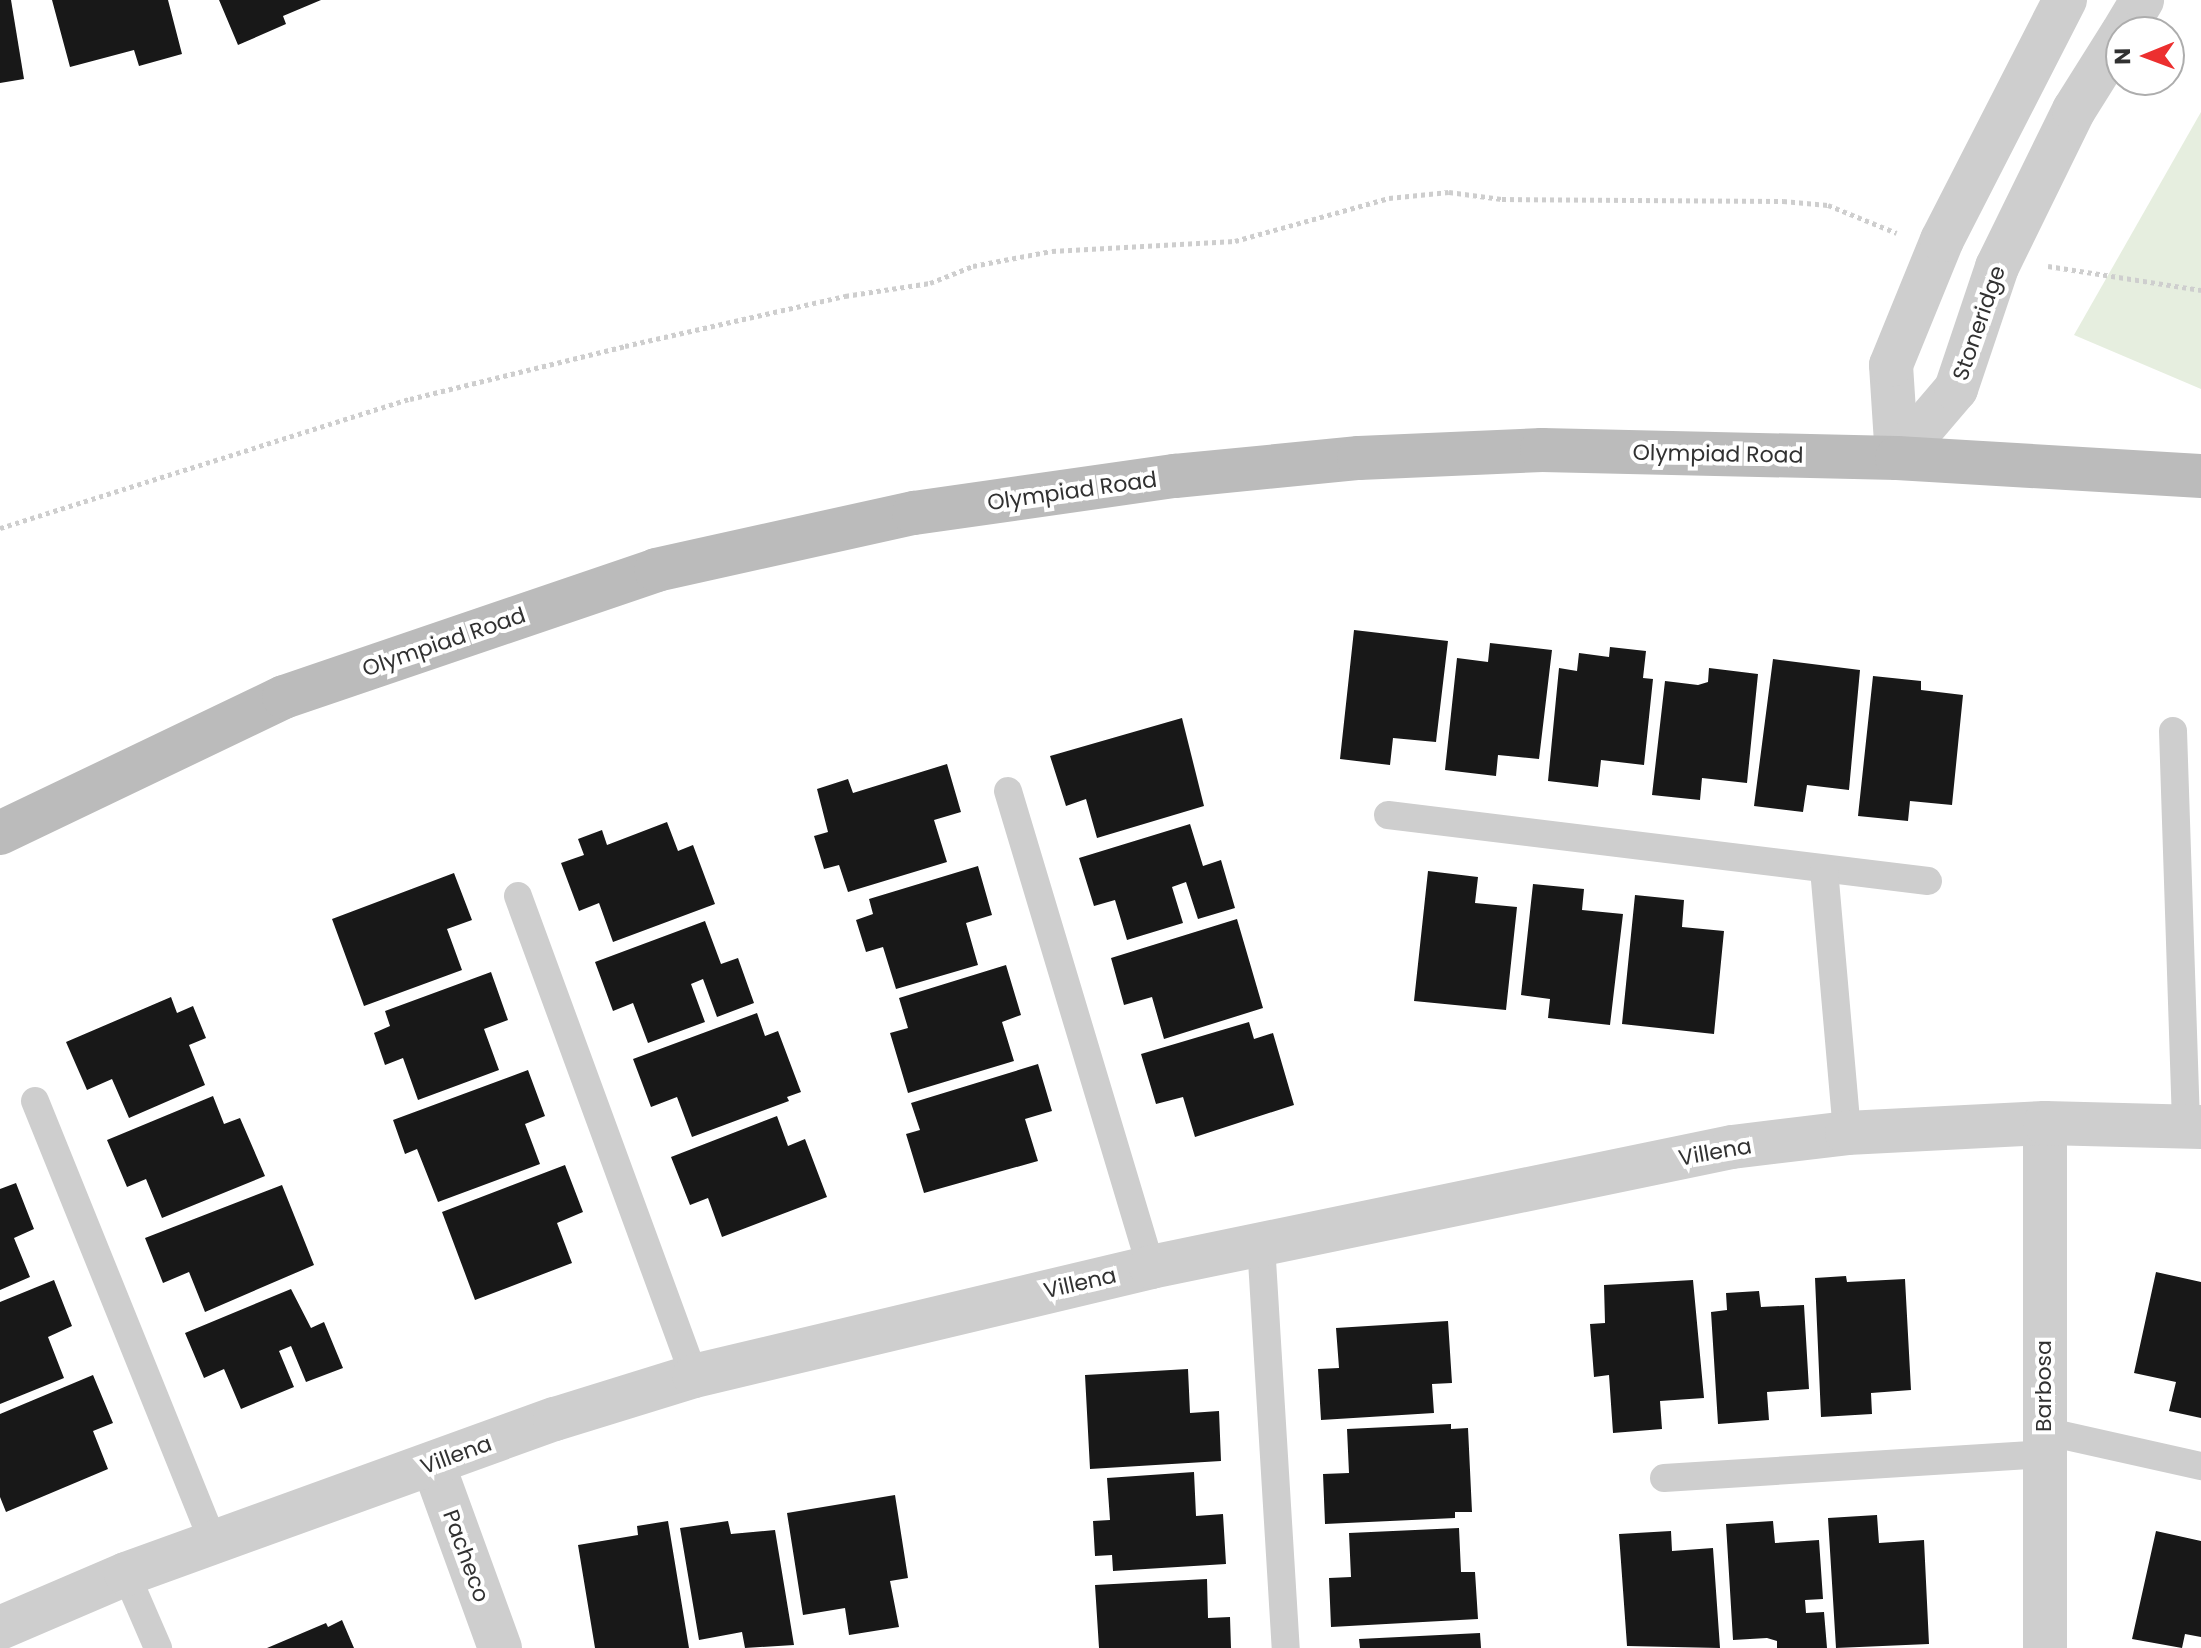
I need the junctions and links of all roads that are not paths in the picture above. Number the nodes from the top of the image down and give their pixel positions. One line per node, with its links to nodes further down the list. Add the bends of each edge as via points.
1 (2065, 0): 3 (street)
2 (2105, 60): 4 (street, Stoneridge, via 2074,110)
3 (1939, 247): 4 (street); 5 (street, via 1891,365)
4 (2000, 260): 5 (street, Stoneridge, via 1956,389)
5 (1897, 458): 6 (main road, Olympiad Road); 10 (main road, Olympiad Road, via 1542,450 1359,458 1175,476 914,513 656,570 284,697)
6 (2201, 476)
7 (2173, 731): 16 (lane)
8 (1008, 791): 19 (lane)
9 (1388, 815): 11 (lane)
10 (0, 833)
11 (1824, 869): 12 (lane); 17 (lane)
12 (1928, 881)
13 (518, 896): 20 (lane)
14 (35, 1101): 25 (lane)
15 (2045, 1123): 16 (street, Villena); 17 (street, Villena); 21 (street, Barbosa)
16 (2194, 1127)
17 (1847, 1133): 18 (street, Villena, via 1732,1147)
18 (1261, 1244): 19 (street, Villena); 30 (lane)
19 (1151, 1267): 20 (street, Villena)
20 (694, 1376): 22 (street, Villena)
21 (2044, 1443): 23 (lane); 24 (lane); 31 (street, Barbosa)
22 (433, 1464): 25 (street, Villena); 29 (street, Pacheco)
23 (2201, 1466)
24 (1664, 1478)
25 (214, 1545): 26 (street, Villena)
26 (126, 1574): 27 (street, Villena); 28 (lane)
27 (0, 1628)
28 (158, 1648)
29 (500, 1648)
30 (1286, 1648)
31 (2045, 1648)

